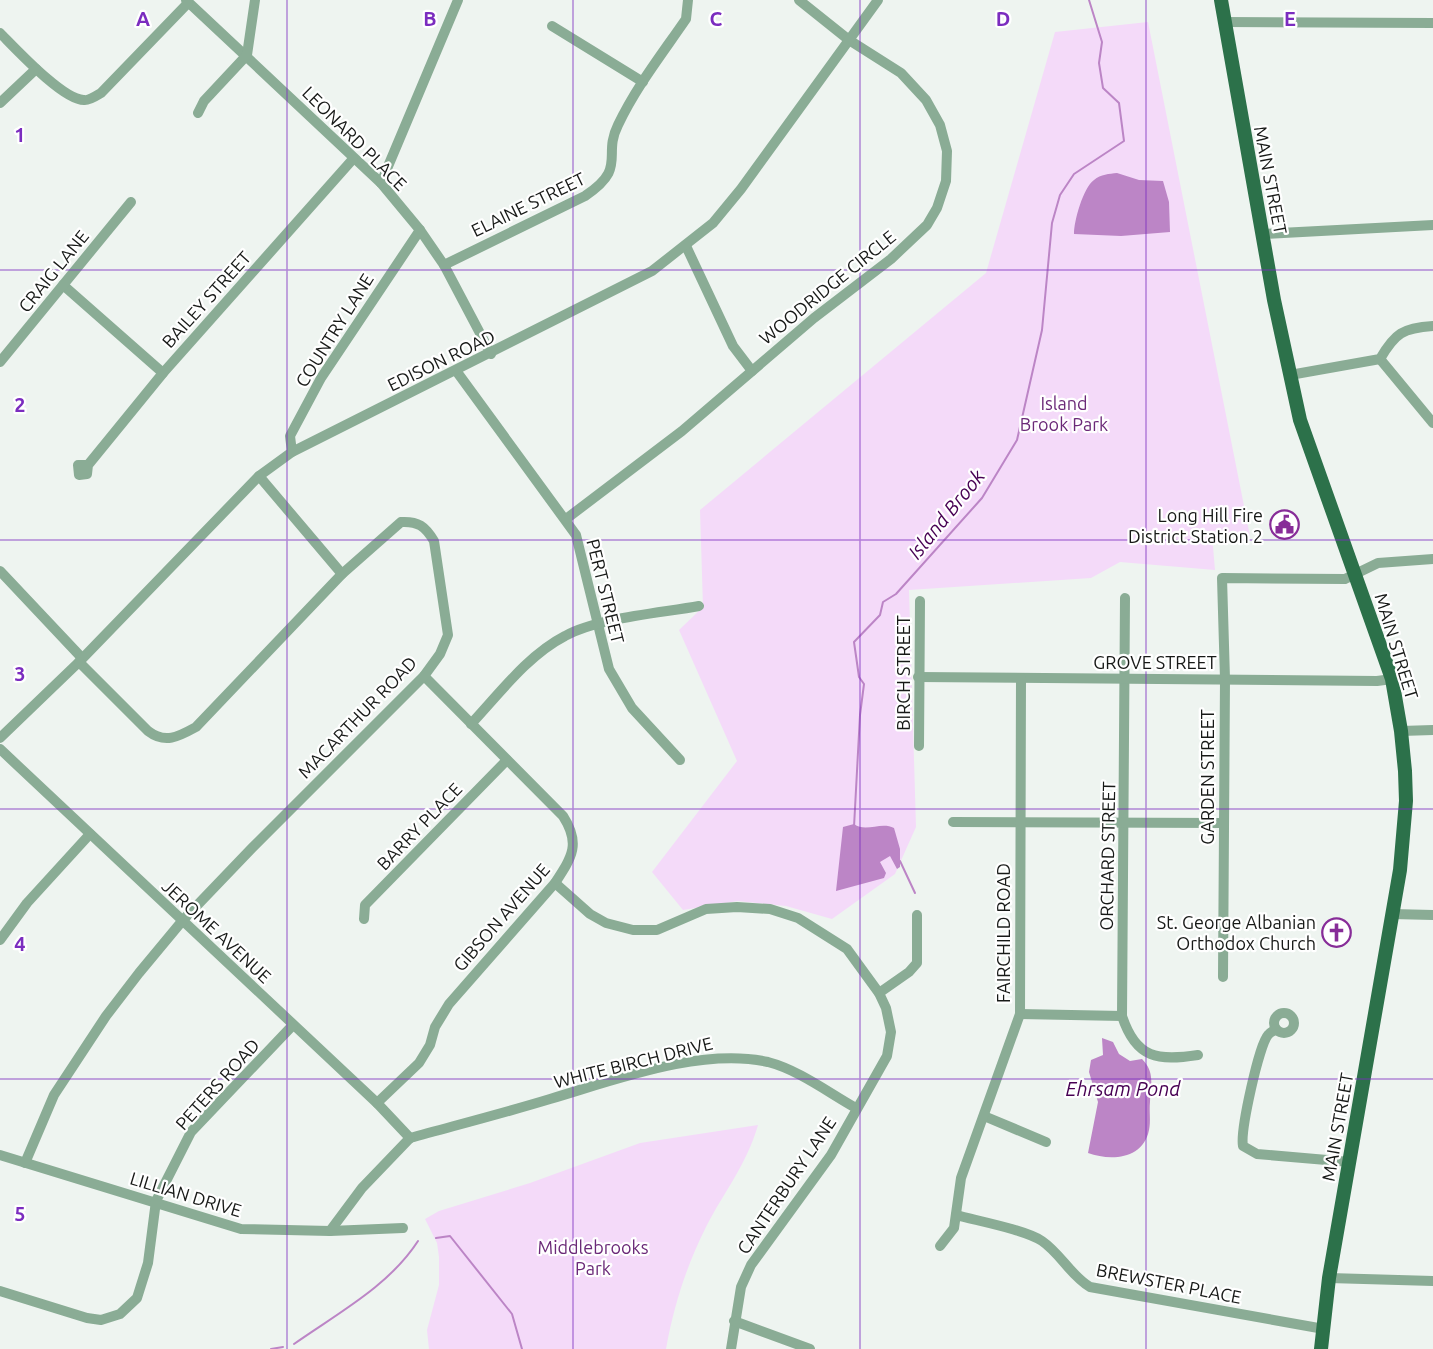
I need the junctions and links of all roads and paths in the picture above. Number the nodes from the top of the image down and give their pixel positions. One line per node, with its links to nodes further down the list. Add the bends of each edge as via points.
1 (255, 0): 13 (street)
2 (459, 0): 19 (street)
3 (688, 0): 15 (street, ELAINE STREET, via 686,19)
4 (799, 0): 12 (street, WOODRIDGE CIRCLE)
5 (878, 0): 12 (street, EDISON ROAD)
6 (1221, 0): 8 (main road, MAIN STREET)
7 (187, 1): 13 (street, LEONARD PLACE); 14 (street, via 101,93 86,101 73,98)
8 (1224, 22): 9 (street); 23 (main road, MAIN STREET)
9 (1433, 23)
10 (552, 26): 15 (street)
11 (0, 33): 14 (street)
12 (849, 40): 24 (street, EDISON ROAD, via 741,189 713,223); 31 (street, WOODRIDGE CIRCLE, via 901,73 926,100 940,125 947,151 945,181 927,225)
13 (247, 55): 17 (street, via 204,101); 18 (street, LEONARD PLACE)
14 (36, 69): 16 (street)
15 (643, 82): 25 (street, ELAINE STREET, via 616,127 611,167 600,186)
16 (0, 103)
17 (198, 113)
18 (353, 159): 19 (street, LEONARD PLACE); 33 (street, BAILEY STREET)
19 (381, 183): 22 (street, LEONARD PLACE)
20 (131, 202): 26 (street, CRAIG LANE)
21 (1433, 225): 23 (street)
22 (420, 230): 25 (street, LEONARD PLACE); 36 (street, COUNTRY LANE, via 321,378 290,436)
23 (1263, 234): 34 (main road, MAIN STREET)
24 (686, 246): 28 (street, EDISON ROAD, via 652,271); 31 (street, via 733,346)
25 (444, 265): 28 (street, LEONARD PLACE)
26 (63, 285): 30 (street, CRAIG LANE); 33 (street)
27 (1433, 326): 29 (street, via 1413,327 1399,333)
28 (491, 354): 32 (street, EDISON ROAD)
29 (1380, 359): 34 (street); 35 (street)
30 (0, 362)
31 (752, 371): 39 (street, WOODRIDGE CIRCLE, via 682,431)
32 (457, 372): 36 (street, EDISON ROAD); 39 (street, PERT STREET)
33 (163, 373): 37 (street, BAILEY STREET)
34 (1290, 375): 43 (main road, MAIN STREET, via 1311,454)
35 (1433, 423)
36 (292, 452): 38 (street, EDISON ROAD)
37 (88, 465)
38 (259, 476): 42 (street); 48 (street, EDISON ROAD)
39 (566, 519): 47 (street, PERT STREET, via 583,559)
40 (1433, 558): 43 (street, via 1378,563)
41 (0, 571): 48 (street)
42 (342, 574): 48 (street, MACARTHUR ROAD, via 196,727 174,738 159,739 148,730); 49 (street, MACARTHUR ROAD, via 401,522 415,521 427,529 434,541 448,635)
43 (1357, 575): 53 (main road, MAIN STREET); 54 (street, GARDEN STREET, via 1345,579 1222,578)
44 (1125, 598): 52 (street, ORCHARD STREET)
45 (920, 601): 50 (street, BIRCH STREET)
46 (699, 606): 47 (street)
47 (596, 624): 55 (street, via 565,635 543,649); 62 (street, PERT STREET, via 620,692)
48 (80, 660): 58 (street, EDISON ROAD)
49 (424, 676): 55 (street, GIBSON AVENUE); 73 (street, MACARTHUR ROAD)
50 (918, 677): 51 (street, GROVE STREET); 59 (street, BIRCH STREET)
51 (1021, 678): 52 (street, GROVE STREET); 63 (street, FAIRCHILD ROAD)
52 (1124, 678): 54 (street, GROVE STREET); 65 (street, ORCHARD STREET)
53 (1392, 678): 54 (street, GROVE STREET); 57 (main road, MAIN STREET)
54 (1224, 679): 66 (street, GARDEN STREET)
55 (471, 724): 61 (street, GIBSON AVENUE)
56 (1433, 730): 57 (street)
57 (1401, 731): 69 (main road, MAIN STREET, via 1405,811)
58 (0, 738)
59 (919, 746)
60 (0, 749): 67 (street, JEROME AVENUE)
61 (507, 760): 68 (street, GIBSON AVENUE, via 546,797 572,830 574,845 569,861); 72 (street, BARRY PLACE, via 365,906)
62 (680, 760)
63 (1020, 821): 64 (street); 65 (street); 77 (street, FAIRCHILD ROAD)
64 (953, 822)
65 (1124, 823): 66 (street); 78 (street, ORCHARD STREET)
66 (1223, 823): 75 (street, GARDEN STREET)
67 (90, 834): 73 (street, JEROME AVENUE); 74 (street, via 27,903)
68 (555, 883): 76 (street, CANTERBURY LANE, via 590,914 633,930 657,930 706,909 770,909 798,918 847,949); 82 (street, GIBSON AVENUE, via 449,1004 419,1063)
69 (1392, 914): 71 (street); 88 (main road, MAIN STREET)
70 (917, 915): 76 (street, via 917,963)
71 (1433, 915)
72 (364, 919)
73 (183, 920): 79 (street, JEROME AVENUE); 89 (street, MACARTHUR ROAD, via 106,1016 54,1095)
74 (0, 940)
75 (1223, 977)
76 (879, 993): 83 (street, CANTERBURY LANE, via 891,1032 887,1056)
77 (1020, 1014): 78 (street); 84 (street, FAIRCHILD ROAD)
78 (1122, 1016): 81 (street, ORCHARD STREET, via 1136,1045 1150,1053 1168,1059)
79 (293, 1026): 82 (street, JEROME AVENUE); 90 (street, PETERS ROAD, via 191,1132)
80 (1276, 1029): 88 (street, via 1268,1035 1259,1064 1243,1123 1243,1146 1257,1154)
81 (1198, 1055)
82 (377, 1103): 85 (street, JEROME AVENUE)
83 (856, 1108): 85 (street, WHITE BIRCH DRIVE, via 783,1067 721,1057 612,1081); 98 (street, CANTERBURY LANE, via 831,1155 751,1265 741,1287)
84 (984, 1116): 86 (street); 91 (street, FAIRCHILD ROAD, via 961,1178)
85 (410, 1138): 93 (street, via 362,1188)
86 (1046, 1142)
87 (0, 1155): 89 (street, LILLIAN DRIVE)
88 (1350, 1162): 95 (main road, MAIN STREET)
89 (25, 1163): 90 (street, LILLIAN DRIVE)
90 (156, 1201): 93 (street, LILLIAN DRIVE, via 241,1229); 97 (street, PETERS ROAD, via 148,1263 137,1298 120,1314 101,1320 87,1318)
91 (956, 1215): 94 (street, FAIRCHILD ROAD, via 954,1228); 99 (street, BREWSTER PLACE, via 1040,1240 1078,1280 1090,1287)
92 (403, 1228): 93 (street, LILLIAN DRIVE)
93 (330, 1231)
94 (940, 1246)
95 (1329, 1278): 96 (street); 99 (main road, MAIN STREET)
96 (1433, 1281)
97 (0, 1291)
98 (734, 1322): 100 (street, CANTERBURY LANE); 101 (street)
99 (1324, 1329): 102 (main road, MAIN STREET)
100 (731, 1349)
101 (810, 1349)
102 (1321, 1349)

